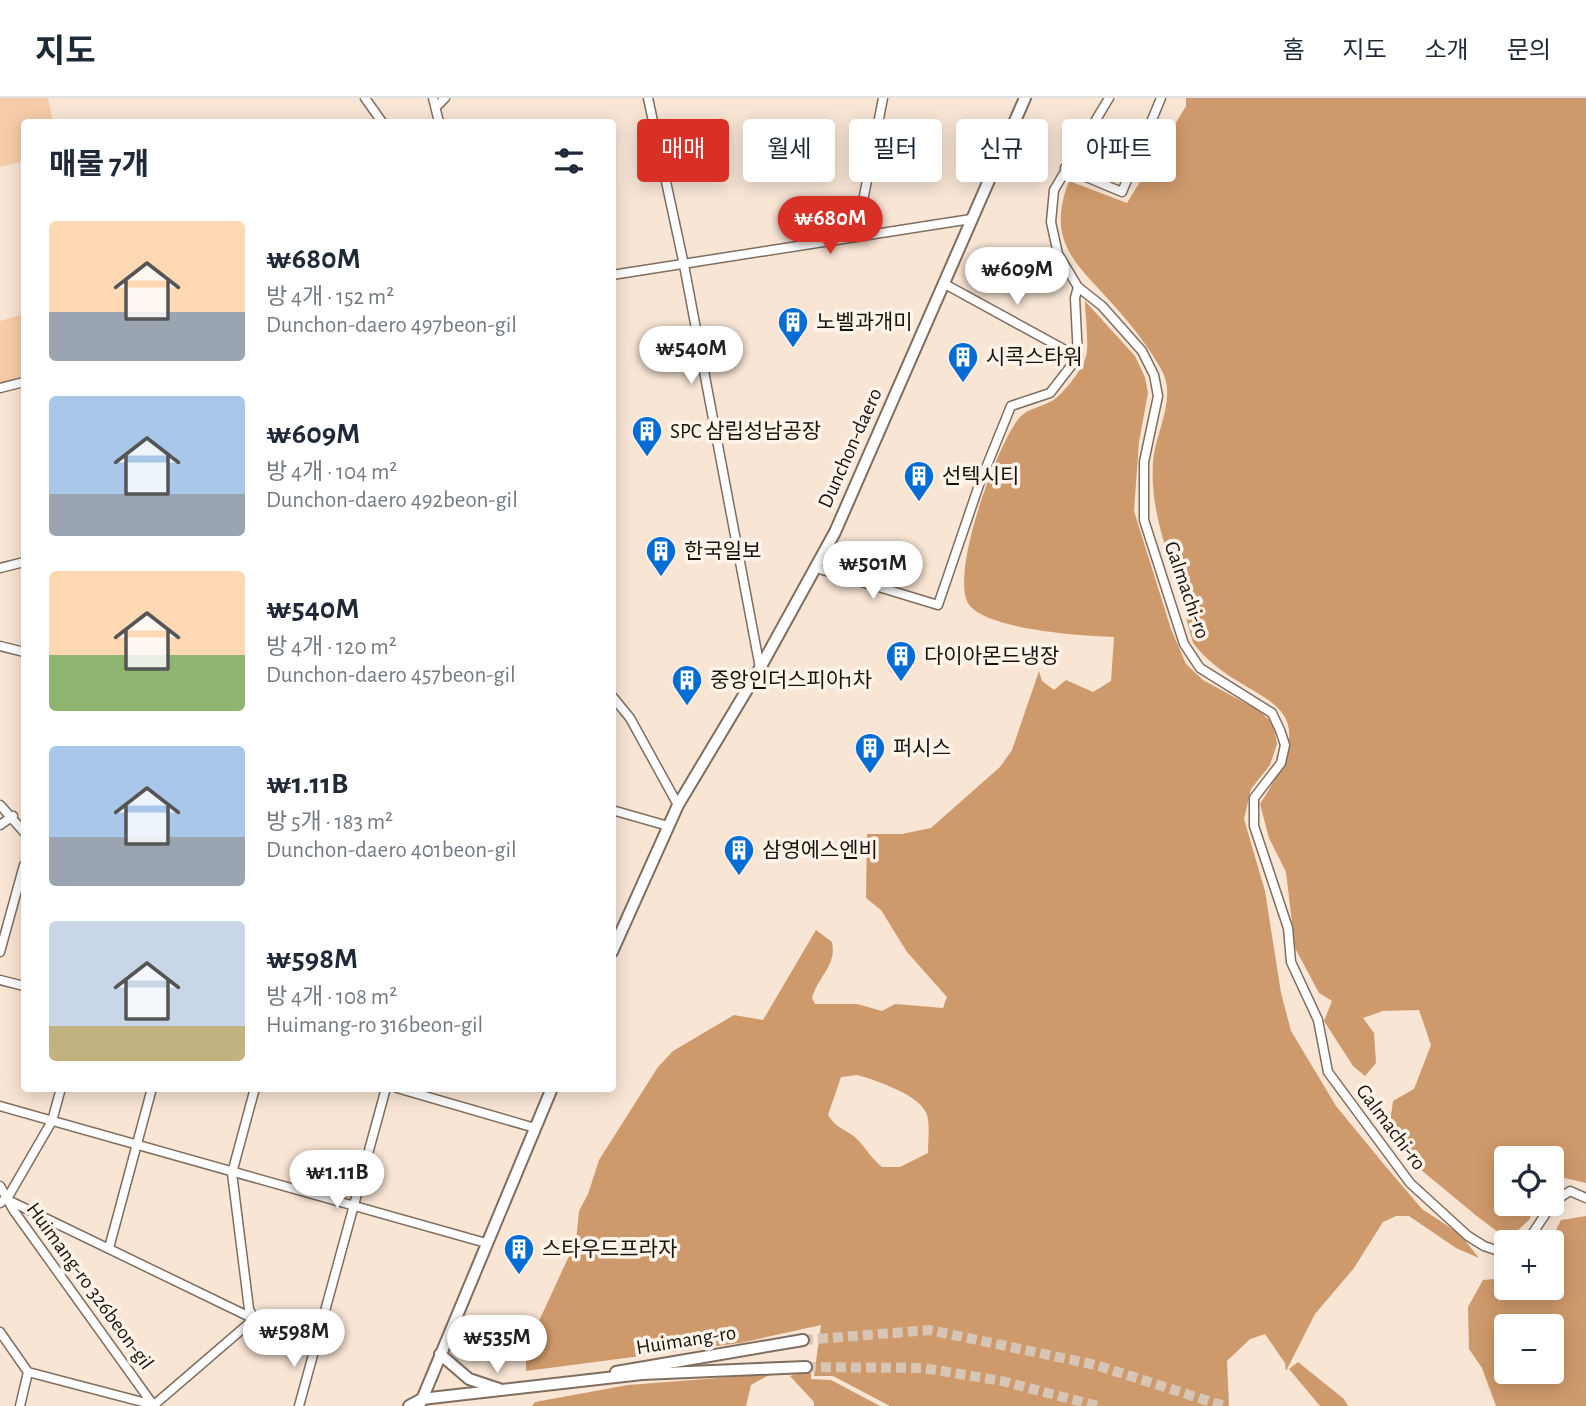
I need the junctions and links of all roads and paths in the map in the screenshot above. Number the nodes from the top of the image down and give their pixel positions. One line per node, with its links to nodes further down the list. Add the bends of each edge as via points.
1 (365, 98): 10 (street)
2 (433, 98): 9 (street)
3 (445, 98): 9 (street)
4 (648, 98): 19 (street)
5 (883, 98): 18 (street)
6 (1025, 98): 17 (main road, Dunchon-daero)
7 (1110, 98): 12 (street, Galmachi-ro)
8 (1161, 98): 13 (street)
9 (436, 107): 11 (street)
10 (380, 119)
11 (438, 119)
12 (1096, 119)
13 (1152, 119)
14 (1062, 174): 22 (street, Galmachi-ro, via 1054,190 1051,222 1058,254)
15 (1098, 182): 16 (street, via 1122,192)
16 (1126, 182)
17 (971, 219): 18 (street); 21 (main road, Dunchon-daero)
18 (856, 237): 19 (street)
19 (684, 265): 20 (street); 31 (street)
20 (616, 274)
21 (943, 283): 23 (street); 28 (main road, Dunchon-daero)
22 (1078, 286): 23 (street); 63 (street, Galmachi-ro, via 1118,322 1142,351 1154,375 1158,396 1144,462 1144,520 1184,644 1200,668 1272,713 1285,745 1281,763 1254,798 1254,826 1288,928 1291,962 1318,1020 1328,1072 1410,1183 1468,1236)
23 (1078, 357): 28 (street, via 1050,393 1011,406 938,605)
24 (21, 383): 25 (street)
25 (0, 388)
26 (21, 563): 27 (street)
27 (0, 568)
28 (816, 568): 31 (main road, Dunchon-daero)
29 (0, 646): 30 (street)
30 (21, 651)
31 (760, 668): 33 (main road, Dunchon-daero)
32 (616, 702): 33 (street, via 630,718)
33 (678, 804): 38 (main road, Dunchon-daero)
34 (0, 805): 36 (street)
35 (616, 811): 38 (street)
36 (13, 817): 37 (street); 39 (street)
37 (0, 825)
38 (668, 826): 41 (main road, Dunchon-daero)
39 (21, 828)
40 (21, 890): 42 (street)
41 (616, 943)
42 (0, 952)
43 (0, 979): 44 (street)
44 (21, 985)
45 (60, 1092): 52 (street)
46 (151, 1092): 54 (street)
47 (254, 1092): 55 (street)
48 (385, 1092): 60 (street)
49 (411, 1092): 53 (street)
50 (550, 1092): 53 (main road)
51 (0, 1106): 52 (street)
52 (52, 1121): 54 (street); 59 (street)
53 (535, 1128): 61 (main road)
54 (136, 1146): 55 (street); 62 (street)
55 (232, 1173): 60 (street); 64 (street)
56 (0, 1186): 59 (street, Huimang-ro 326beon-gil)
57 (1564, 1195): 58 (street, via 1570,1191)
58 (1586, 1198)
59 (6, 1200): 62 (street); 75 (street, Huimang-ro 326beon-gil)
60 (353, 1208): 61 (street); 66 (street)
61 (486, 1243): 68 (main road)
62 (109, 1248): 64 (street)
63 (1494, 1250)
64 (254, 1319): 66 (street); 75 (street, Huimang-ro 326beon-gil)
65 (0, 1332): 70 (street)
66 (317, 1339): 76 (street)
67 (803, 1340): 71 (main road, Huimang-ro, via 636,1367)
68 (440, 1353): 72 (main road, via 469,1379); 73 (main road)
69 (806, 1367): 71 (main road, Huimang-ro, via 642,1374)
70 (28, 1372): 74 (street); 75 (street, Huimang-ro 326beon-gil)
71 (576, 1383): 72 (main road, Huimang-ro)
72 (502, 1390): 73 (main road, Huimang-ro)
73 (421, 1403): 77 (main road, Huimang-ro)
74 (20, 1406)
75 (154, 1406)
76 (299, 1406)
77 (409, 1406)

